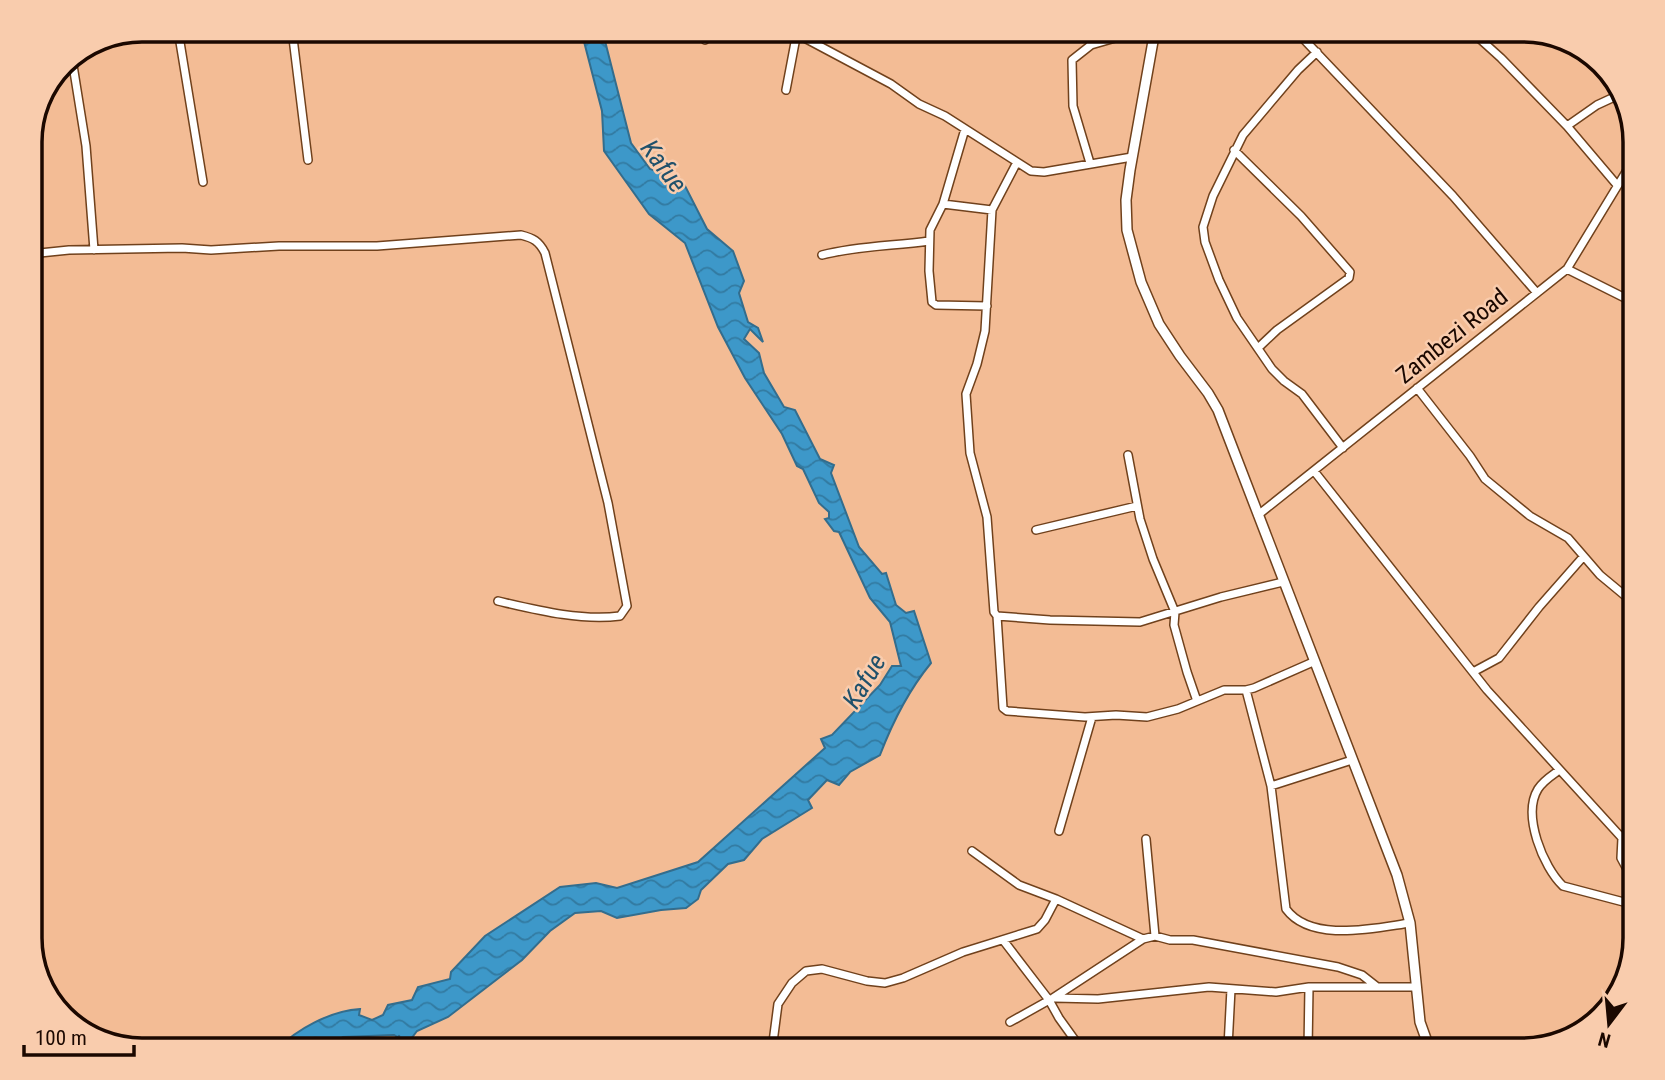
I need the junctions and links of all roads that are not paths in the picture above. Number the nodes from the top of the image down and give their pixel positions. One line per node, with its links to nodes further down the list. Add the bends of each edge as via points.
1 (180, 42): 23 (street)
2 (293, 42): 19 (street)
3 (795, 42): 13 (street)
4 (815, 42): 16 (street)
5 (1090, 42): 10 (street)
6 (1101, 42): 10 (street)
7 (1153, 42): 18 (street)
8 (1307, 42): 11 (street)
9 (1483, 42): 15 (street)
10 (1091, 45): 20 (street, via 1072,64 1073,106)
11 (1317, 52): 17 (street, via 1252,122); 32 (street)
12 (74, 69): 28 (street, via 86,146)
13 (786, 90)
14 (1613, 98): 15 (street)
15 (1567, 125): 24 (street)
16 (965, 129): 21 (street); 25 (street)
17 (1234, 150): 35 (street, via 1203,227 1223,292); 35 (street, via 1301,216 1350,275)
18 (1132, 157): 20 (street); 41 (street, via 1125,214 1141,282 1165,334 1213,401)
19 (308, 160)
20 (1090, 163): 21 (street, via 1044,173)
21 (1016, 164): 26 (street)
22 (1623, 175): 24 (street, Zambezi Road)
23 (203, 182)
24 (1617, 185): 31 (street, Zambezi Road)
25 (943, 204): 26 (street); 27 (street)
26 (992, 210): 34 (street)
27 (929, 241): 30 (street); 34 (street, via 933,303)
28 (94, 250): 29 (street); 46 (street, via 377,246 521,236 539,243 608,503 627,606 620,616 607,618 556,614)
29 (42, 253)
30 (822, 255)
31 (1567, 269): 32 (street, Zambezi Road); 33 (street)
32 (1537, 293): 36 (street, Zambezi Road)
33 (1623, 297)
34 (986, 306): 48 (street, via 984,339 967,404 970,453 987,517)
35 (1258, 348): 37 (street, via 1278,375 1302,394)
36 (1418, 388): 37 (street, Zambezi Road); 43 (street, via 1485,479 1530,516 1568,538)
37 (1343, 448): 39 (street, Zambezi Road)
38 (1128, 455): 40 (street)
39 (1314, 471): 41 (street, Zambezi Road); 50 (street)
40 (1137, 506): 42 (street); 47 (street)
41 (1258, 515): 44 (street)
42 (1036, 530)
43 (1583, 557): 45 (street); 50 (street, via 1499,658)
44 (1283, 582): 47 (street); 49 (street)
45 (1623, 594)
46 (498, 601)
47 (1175, 612): 48 (street, via 1133,622); 52 (street, via 1174,625)
48 (997, 616): 53 (street, via 1004,711)
49 (1313, 662): 51 (street); 54 (street)
50 (1473, 672): 55 (street)
51 (1246, 690): 52 (street, via 1224,690); 56 (street)
52 (1198, 701): 53 (street, via 1156,716)
53 (1091, 716): 57 (street)
54 (1352, 760): 56 (street); 64 (street, via 1397,875)
55 (1558, 771): 58 (street); 63 (street, via 1539,786 1533,804 1542,853 1563,886)
56 (1271, 786): 64 (street, via 1282,890 1289,913 1300,921 1335,930)
57 (1059, 831)
58 (1622, 838): 61 (street)
59 (1146, 839): 65 (street)
60 (972, 851): 62 (street, via 1020,885)
61 (1623, 862)
62 (1056, 899): 66 (street); 67 (street, via 1041,926)
63 (1623, 902)
64 (1410, 923): 70 (street)
65 (1155, 936): 66 (street); 68 (street, via 1338,967 1362,975)
66 (1143, 939): 72 (street)
67 (1003, 940): 72 (street); 74 (street, via 885,983 822,969 806,971 778,1004)
68 (1376, 986): 69 (street); 70 (street)
69 (1310, 987): 71 (street, via 1276,992); 77 (street)
70 (1416, 987): 78 (street)
71 (1231, 989): 72 (street); 76 (street)
72 (1051, 999): 73 (street); 75 (street)
73 (1010, 1022)
74 (774, 1038)
75 (1075, 1038)
76 (1228, 1038)
77 (1308, 1038)
78 (1426, 1038)

